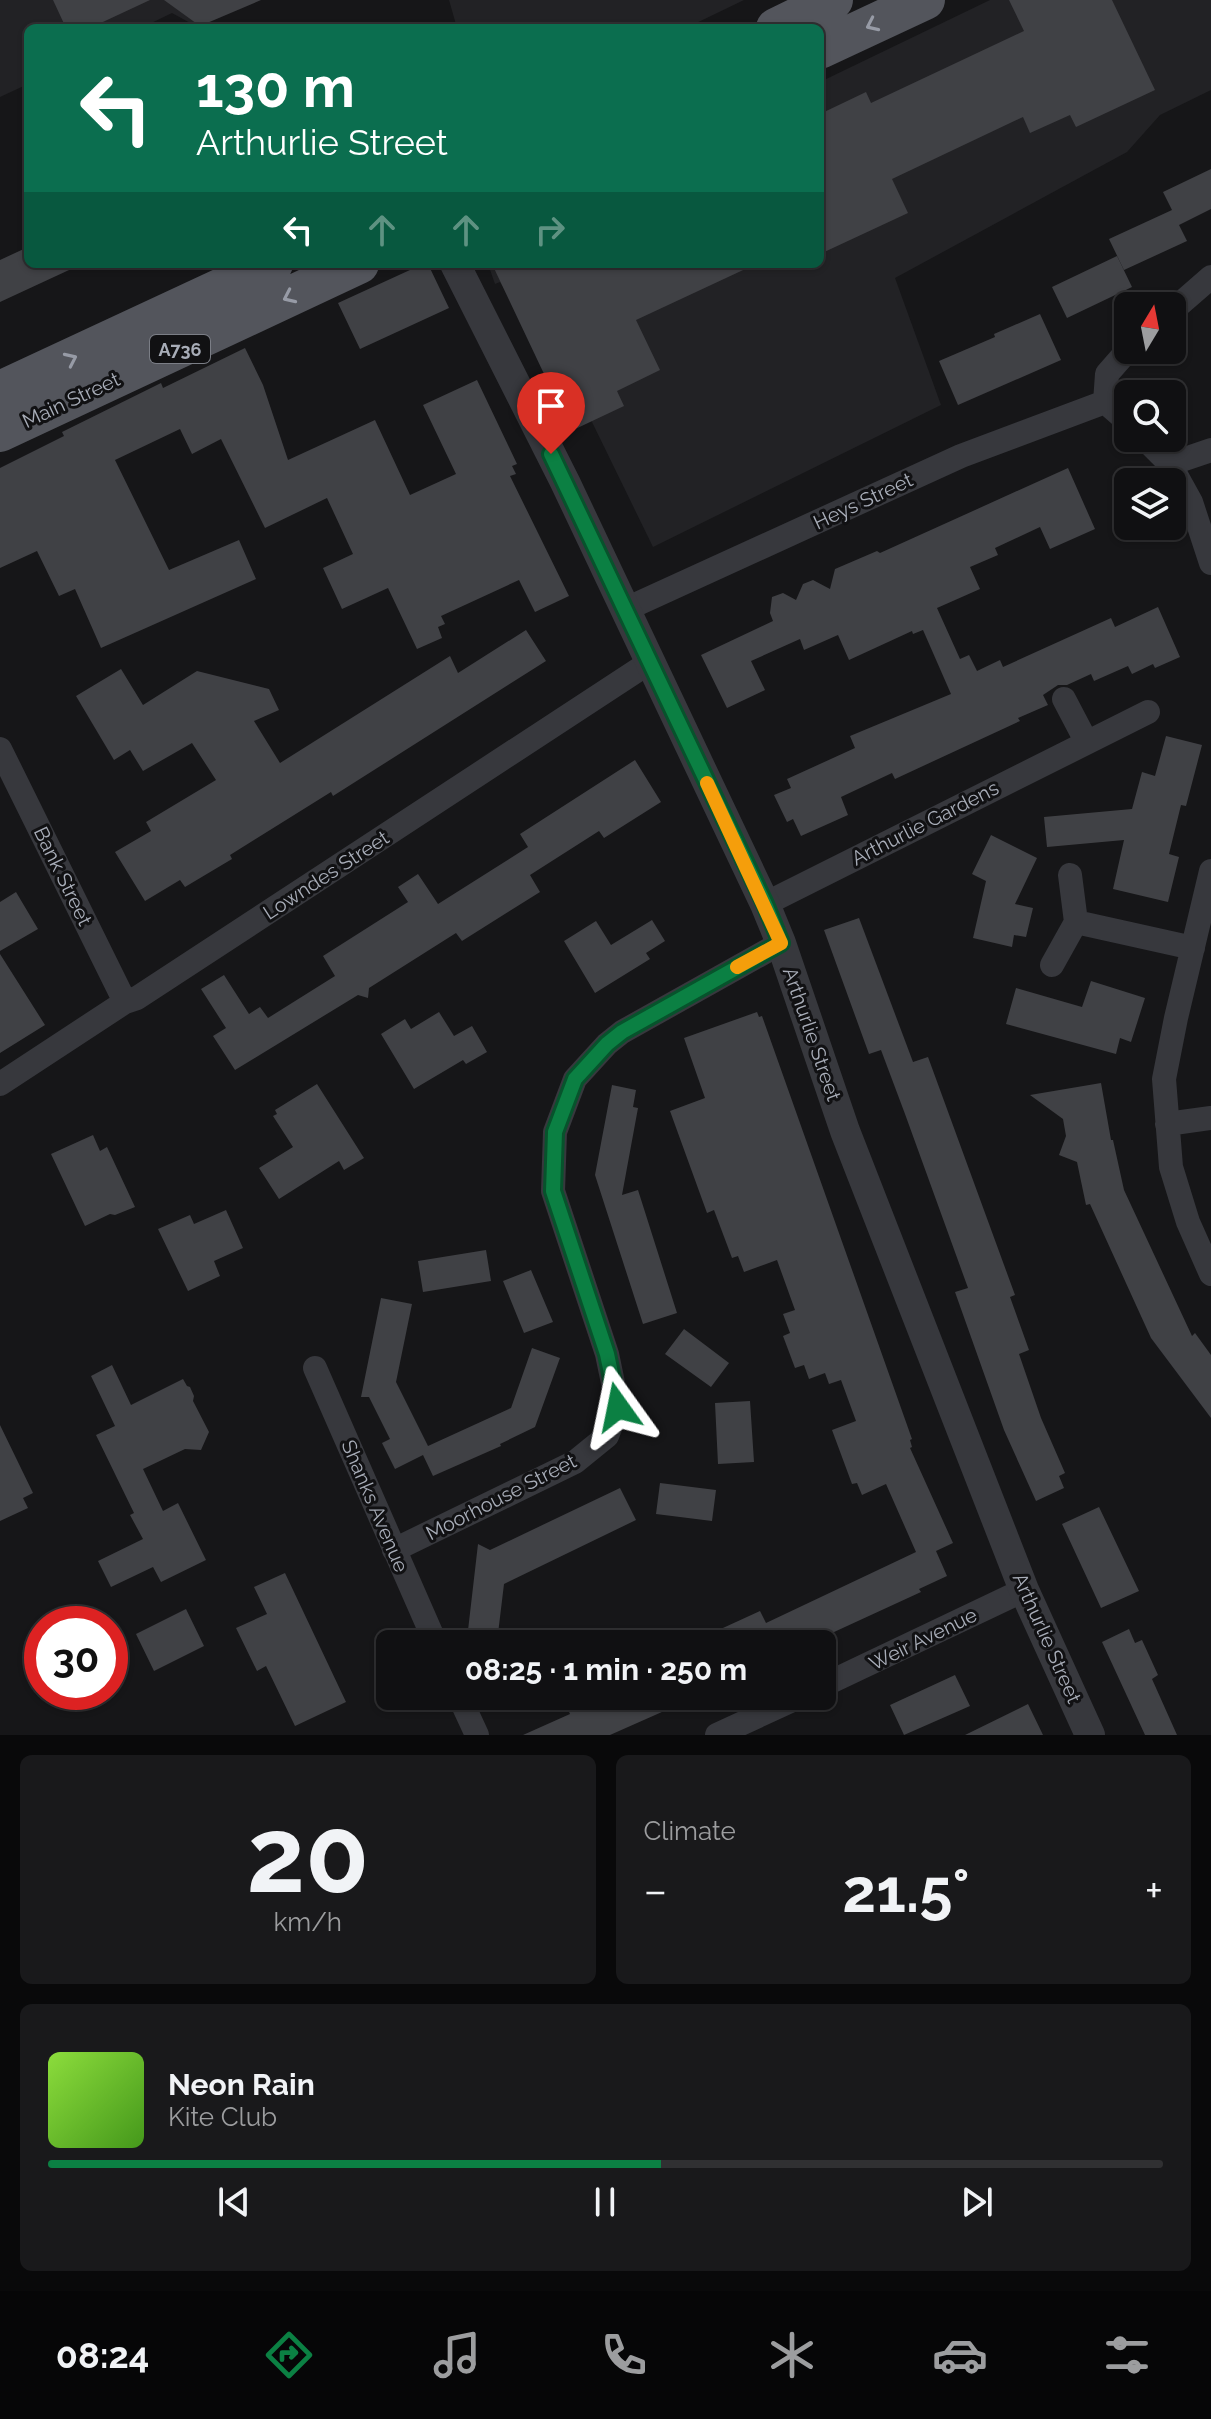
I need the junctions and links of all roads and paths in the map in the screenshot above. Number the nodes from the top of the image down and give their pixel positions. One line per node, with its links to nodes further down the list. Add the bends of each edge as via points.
1 (833, 0): 3 (main road)
2 (925, 0): 4 (main road, one-way to 4)
3 (784, 24)
4 (824, 47)
5 (264, 268): 11 (main road, Main Street / A736, one-way to 5)
6 (350, 268): 14 (main road, Main Street / A736, one-way to 14)
7 (457, 268): 19 (street, Arthurlie Street)
8 (1211, 277): 9 (street)
9 (1186, 299)
10 (1116, 364): 12 (street, via 1107,374)
11 (0, 391)
12 (1105, 402): 13 (street); 19 (street, Heys Street, via 961,456)
13 (1114, 410)
14 (0, 432)
15 (1211, 450): 17 (street)
16 (1158, 452): 17 (street)
17 (1170, 464): 18 (street, via 1191,502)
18 (1211, 563)
19 (624, 610): 20 (street, Arthurlie Street)
20 (650, 662): 27 (street, Arthurlie Street); 32 (street, Lowndes Street)
21 (1064, 699): 23 (street)
22 (1148, 712): 23 (street, Arthurlie Gardens)
23 (1086, 741): 27 (street, Arthurlie Gardens)
24 (0, 749): 32 (street, Bank Street)
25 (1211, 871): 30 (street)
26 (1070, 875): 28 (street)
27 (765, 904): 29 (street, Arthurlie Street)
28 (1076, 922): 30 (street); 31 (street)
29 (781, 943): 38 (street, Moorhouse Street, via 607,1044 575,1079 555,1132 553,1191 607,1354 618,1407 607,1436 575,1462); 39 (street, Arthurlie Street, via 845,1131)
30 (1193, 948): 35 (street, via 1164,1079)
31 (1052, 965)
32 (125, 1002): 33 (street, Lowndes Street)
33 (0, 1084)
34 (1211, 1118): 35 (street)
35 (1167, 1124): 36 (street, via 1171,1167)
36 (1211, 1274)
37 (315, 1368): 38 (street, Shanks Avenue)
38 (394, 1550): 40 (street, Shanks Avenue)
39 (1024, 1590): 41 (street, Weir Avenue); 46 (street, Arthurlie Street)
40 (430, 1630)
41 (836, 1679)
42 (465, 1710): 44 (street)
43 (771, 1710): 45 (street)
44 (477, 1735)
45 (717, 1735)
46 (1090, 1735)

